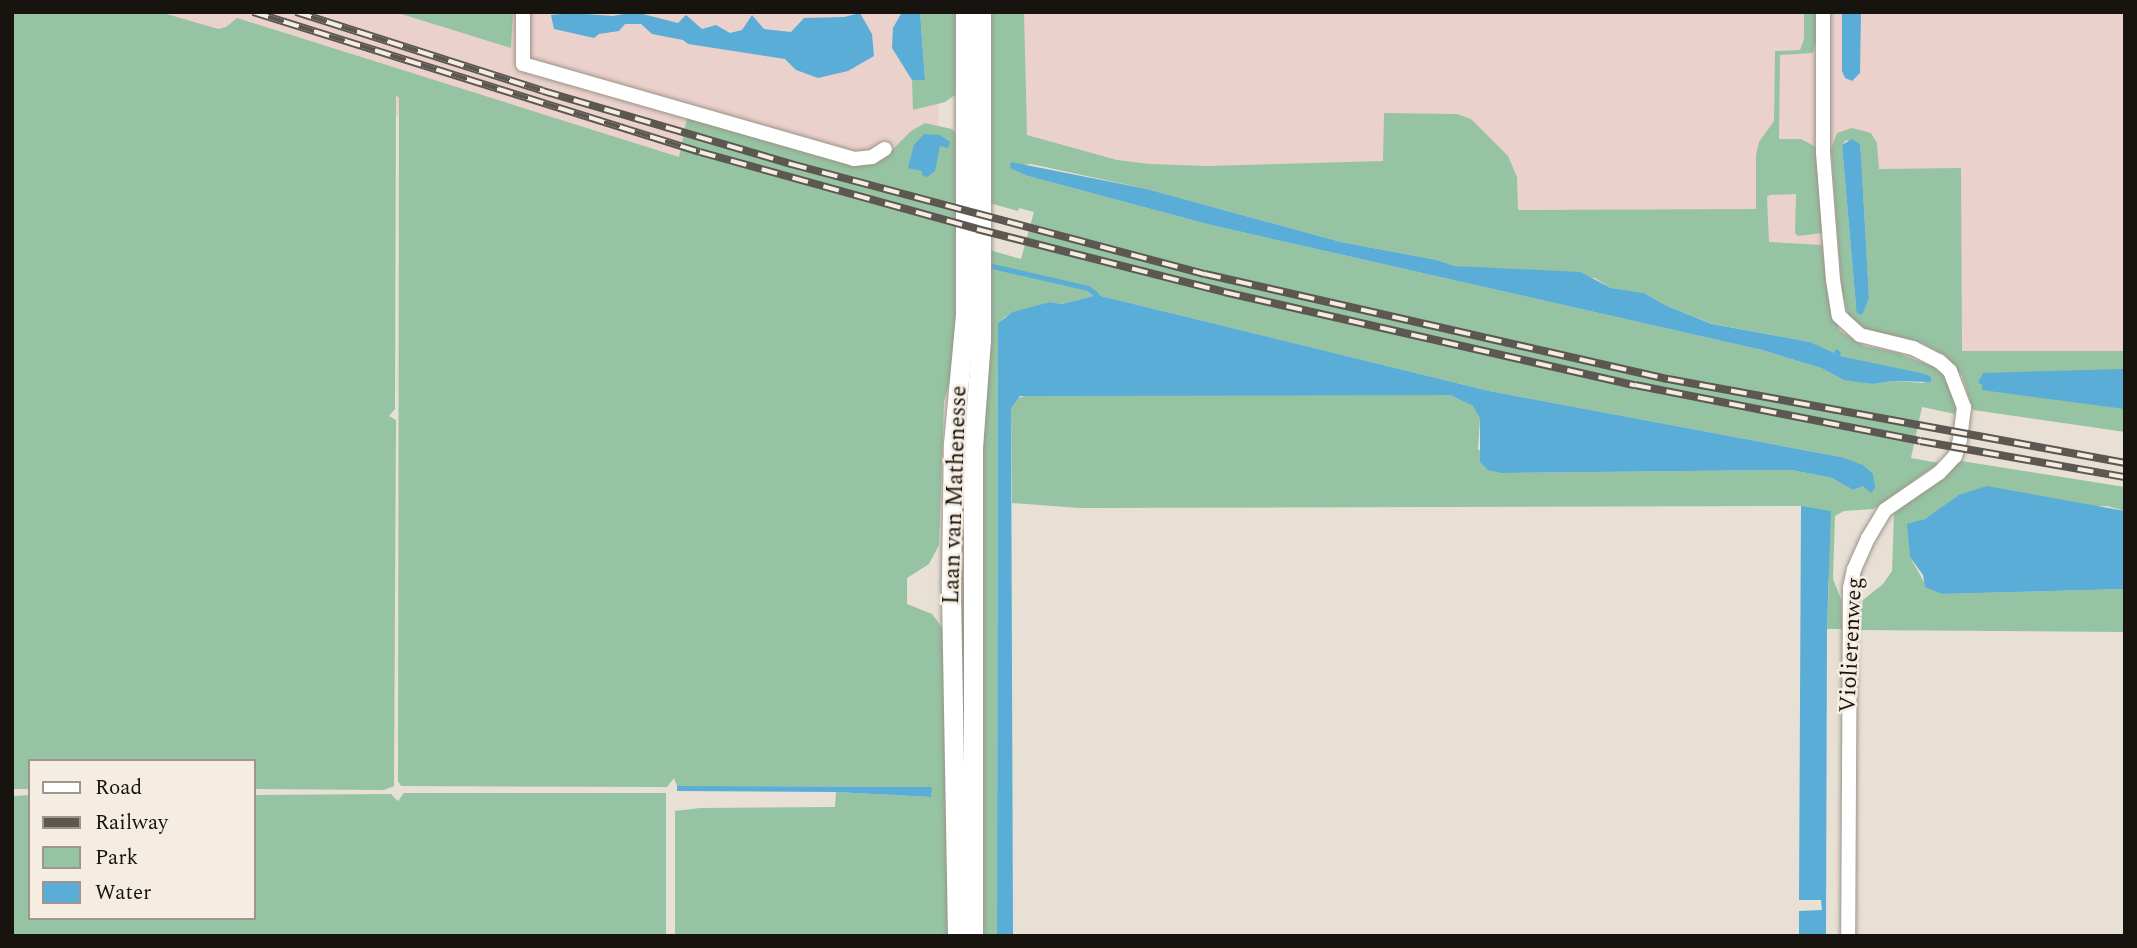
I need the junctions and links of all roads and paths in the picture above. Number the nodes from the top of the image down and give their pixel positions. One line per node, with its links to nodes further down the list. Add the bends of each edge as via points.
1 (523, 12): 5 (street, via 523,64 853,159 872,158)
2 (965, 12): 6 (street, Laan van Mathenesse, via 965,315 953,444 951,580)
3 (981, 12): 7 (street, via 981,300 973,448)
4 (1823, 12): 8 (street, Violierenweg, via 1823,153 1839,316 1860,335 1913,348 1939,361 1950,371 1964,407 1955,456 1885,510 1868,538 1850,588)
5 (885, 149)
6 (957, 936)
7 (973, 936)
8 (1849, 936)

